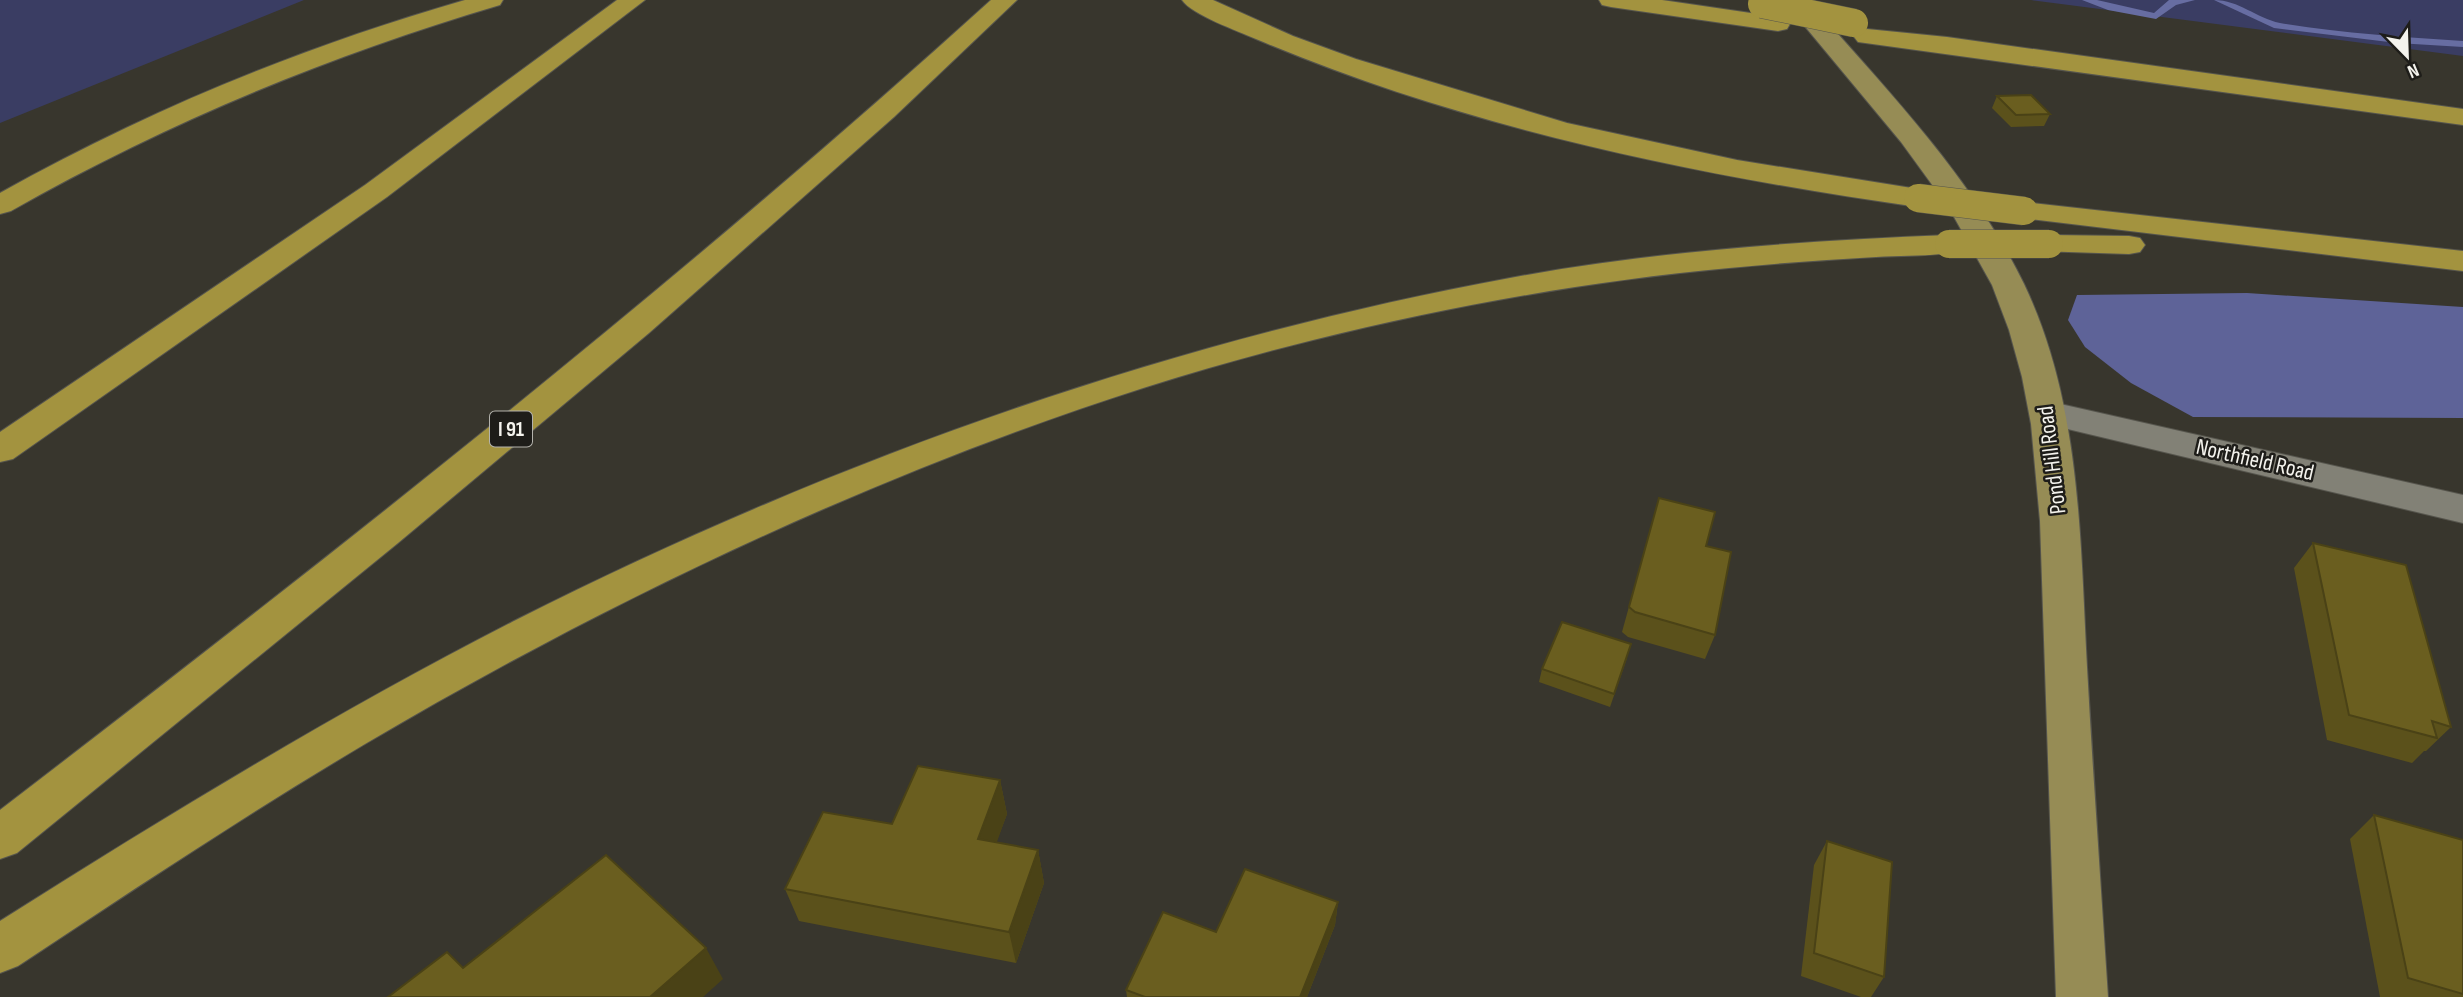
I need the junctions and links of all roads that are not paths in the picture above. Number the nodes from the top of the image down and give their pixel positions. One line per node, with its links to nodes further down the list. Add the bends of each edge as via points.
1 (491, 0): 8 (highway, via 371,37 227,92 124,139)
2 (1005, 0): 14 (highway, I 91, via 647,317)
3 (1194, 0): 9 (highway, bridge, via 1350,66 1535,123 1742,170 1918,198)
4 (1611, 0): 6 (highway)
5 (624, 7): 12 (highway, via 376,191)
6 (1770, 7): 7 (highway, via 1947,45); 11 (main road, Pond Hill Road, via 1901,126 1970,221 2023,320)
7 (2463, 117)
8 (0, 205)
9 (2359, 250): 10 (highway); 15 (highway, bridge, via 1950,244 1710,260 1502,289 1258,343 1019,418 772,516 641,576 477,659 264,779)
10 (2463, 261)
11 (2047, 413): 13 (street, Northfield Road); 16 (main road, Pond Hill Road, via 2059,508)
12 (0, 450)
13 (2463, 509)
14 (0, 838)
15 (0, 949)
16 (2081, 997)

